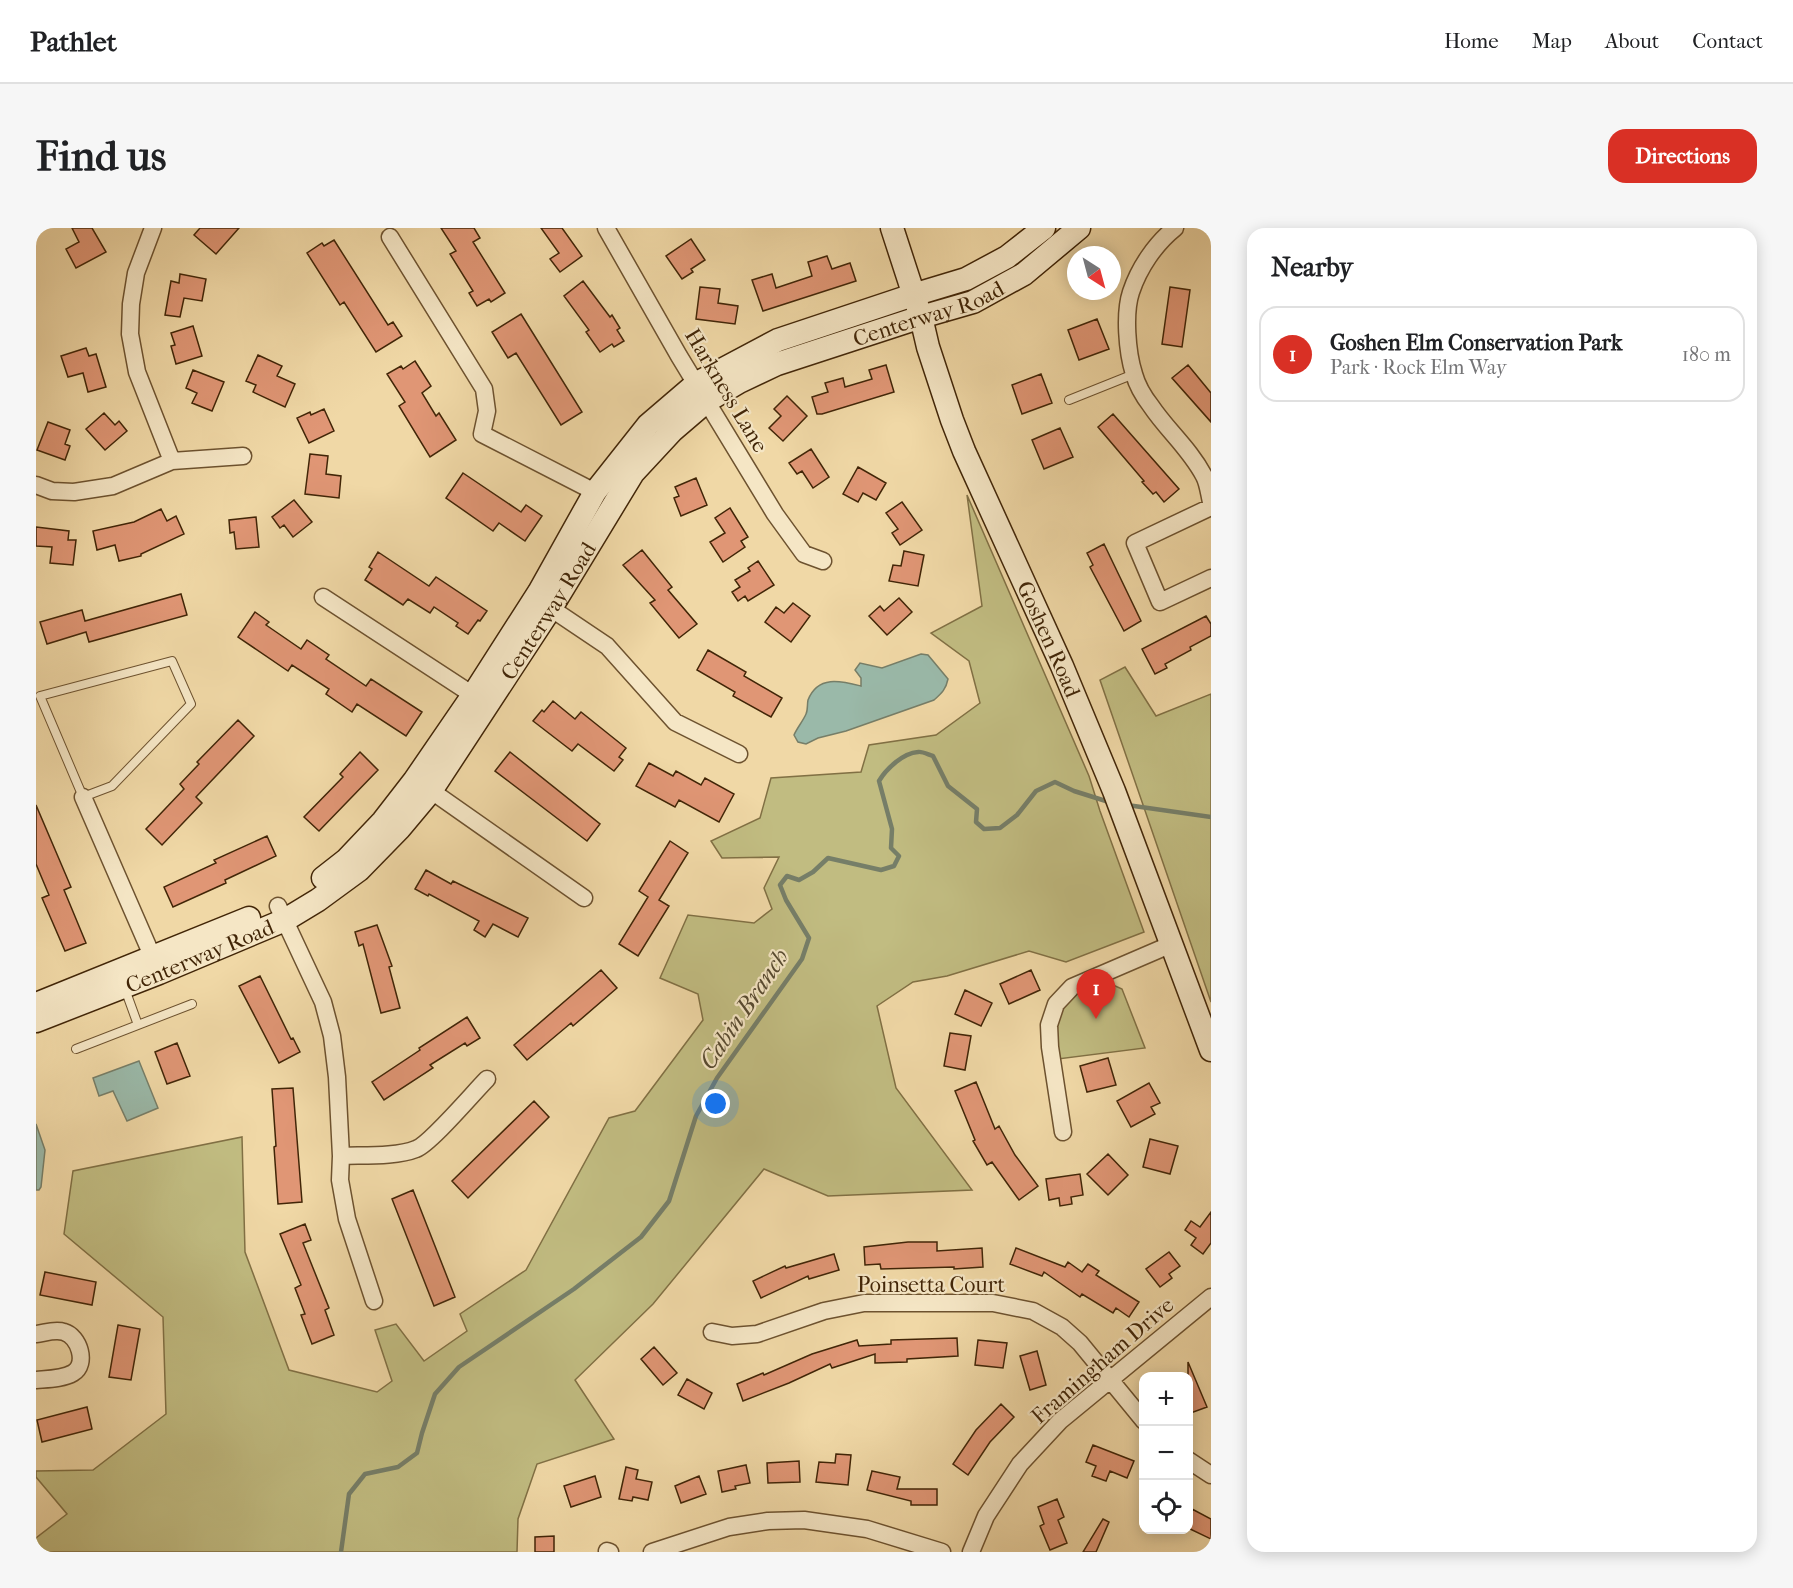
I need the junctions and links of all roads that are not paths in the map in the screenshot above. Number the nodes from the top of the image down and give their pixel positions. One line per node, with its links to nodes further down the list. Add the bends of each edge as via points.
1 (153, 228): 14 (street, via 136,273 130,334 137,372)
2 (606, 228): 11 (street, Harkness Lane)
3 (892, 228): 8 (street, Goshen Road)
4 (1044, 228): 8 (street, Centerway Road, via 986,270)
5 (1079, 228): 9 (street, Centerway Road, via 1024,274 973,302)
6 (1175, 228): 10 (street, via 1155,247 1131,292 1128,332)
7 (390, 237): 16 (street, via 484,389 487,411 482,434)
8 (913, 294): 9 (street, Goshen Road); 11 (street, Centerway Road, via 778,340)
9 (921, 317): 11 (street, Centerway Road); 28 (street, Goshen Road, via 964,451 1062,666)
10 (1134, 374): 12 (lane); 17 (street, via 1152,408 1183,444 1204,477)
11 (702, 392): 16 (street, Centerway Road, via 648,424); 18 (street, Harkness Lane, via 787,532 804,554); 21 (street, Centerway Road, via 633,474)
12 (1069, 400)
13 (243, 456): 14 (street)
14 (172, 461): 15 (street, via 113,486 74,492)
15 (36, 485)
16 (595, 492): 21 (street, Centerway Road)
17 (1211, 504): 19 (street, via 1135,543 1160,602)
18 (824, 561)
19 (1211, 578)
20 (323, 597): 22 (street)
21 (543, 603): 22 (street, Centerway Road); 23 (street, via 608,646 675,722); 24 (street, Centerway Road)
22 (473, 695): 24 (street, Centerway Road)
23 (739, 754)
24 (423, 785): 26 (street); 27 (street, Centerway Road, via 346,861)
25 (83, 797): 25 (lane, via 112,786 191,704 172,661 40,696); 29 (street)
26 (585, 898)
27 (281, 913): 29 (street, Centerway Road); 39 (street, via 324,1002 337,1077)
28 (1172, 944): 36 (street, Goshen Road); 38 (street, via 1072,987 1056,1004 1050,1024 1050,1047)
29 (156, 965): 30 (street, Centerway Road)
30 (120, 979): 31 (street, Centerway Road); 33 (street, Centerway Road); 34 (lane)
31 (36, 1004)
32 (192, 1004): 34 (lane)
33 (36, 1021)
34 (138, 1025): 35 (lane)
35 (76, 1049)
36 (1211, 1050)
37 (487, 1079): 39 (street, via 418,1149)
38 (1063, 1132)
39 (341, 1156): 41 (street, via 340,1180 347,1219)
40 (1211, 1297): 45 (street, Framingham Drive)
41 (374, 1301)
42 (712, 1332): 45 (street, Poinsetta Court, via 732,1336 757,1334 824,1311 864,1303 993,1303 1033,1311 1062,1326)
43 (36, 1334): 44 (street, via 64,1332 74,1338 81,1355 79,1367 72,1374)
44 (36, 1380)
45 (1109, 1380): 46 (street, Poinsetta Court); 51 (street, Framingham Drive, via 1060,1421 1020,1464 986,1516)
46 (1139, 1416)
47 (1193, 1463): 48 (street)
48 (1211, 1476)
49 (652, 1552): 50 (street, via 729,1527 804,1520 867,1529)
50 (942, 1552)
51 (971, 1552)

